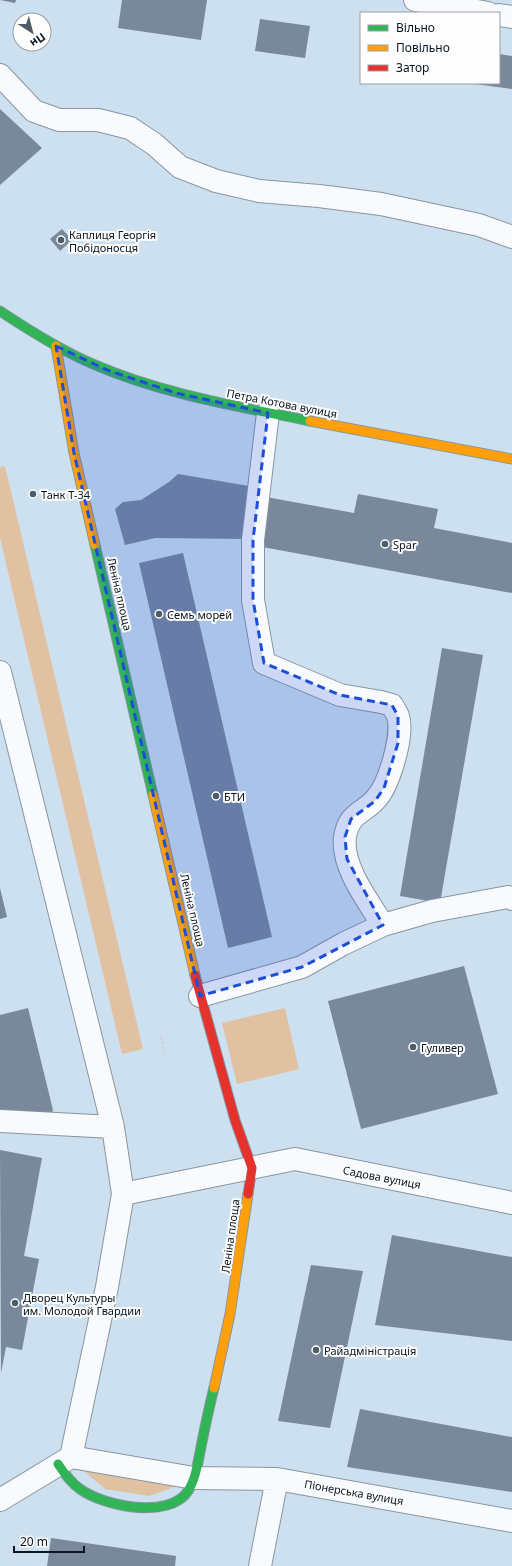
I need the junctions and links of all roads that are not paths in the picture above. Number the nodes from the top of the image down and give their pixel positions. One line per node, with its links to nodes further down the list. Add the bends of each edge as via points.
1 (415, 0): 2 (street)
2 (482, 12)
3 (500, 15): 4 (street)
4 (512, 17)
5 (0, 75): 6 (street, via 34,111 59,120 98,120 130,128 154,144 180,167 216,181 260,191 381,204 479,225)
6 (512, 237)
7 (0, 311): 8 (main road, Петра Котова вулиця)
8 (56, 346): 9 (main road, Петра Котова вулиця, via 107,370 176,393); 14 (main road, Леніна площа, via 74,453)
9 (268, 413): 10 (main road, Петра Котова вулиця); 13 (street, via 253,540 253,600 264,663 340,696 392,705 398,716 398,743 384,788 375,801 352,819 345,837 347,859 357,882)
10 (512, 459)
11 (0, 672): 16 (street)
12 (511, 897): 13 (street, via 432,911)
13 (383, 925): 14 (street, via 302,968)
14 (200, 996): 17 (main road, Леніна площа, via 235,1120)
15 (0, 1121): 16 (street)
16 (113, 1127): 18 (street)
17 (252, 1168): 18 (street, Садова вулиця); 19 (street, Садова вулиця, via 295,1159); 21 (main road, Леніна площа, via 230,1314)
18 (123, 1194): 20 (street, via 107,1287)
19 (512, 1202)
20 (65, 1460): 21 (street, Піонерська вулиця); 21 (main road, Леніна площа, via 70,1481 94,1497 118,1505 139,1507 179,1500); 23 (street)
21 (194, 1478): 22 (street, Піонерська вулиця)
22 (277, 1479): 24 (street, Піонерська вулиця); 25 (street)
23 (0, 1500)
24 (512, 1521)
25 (260, 1566)

